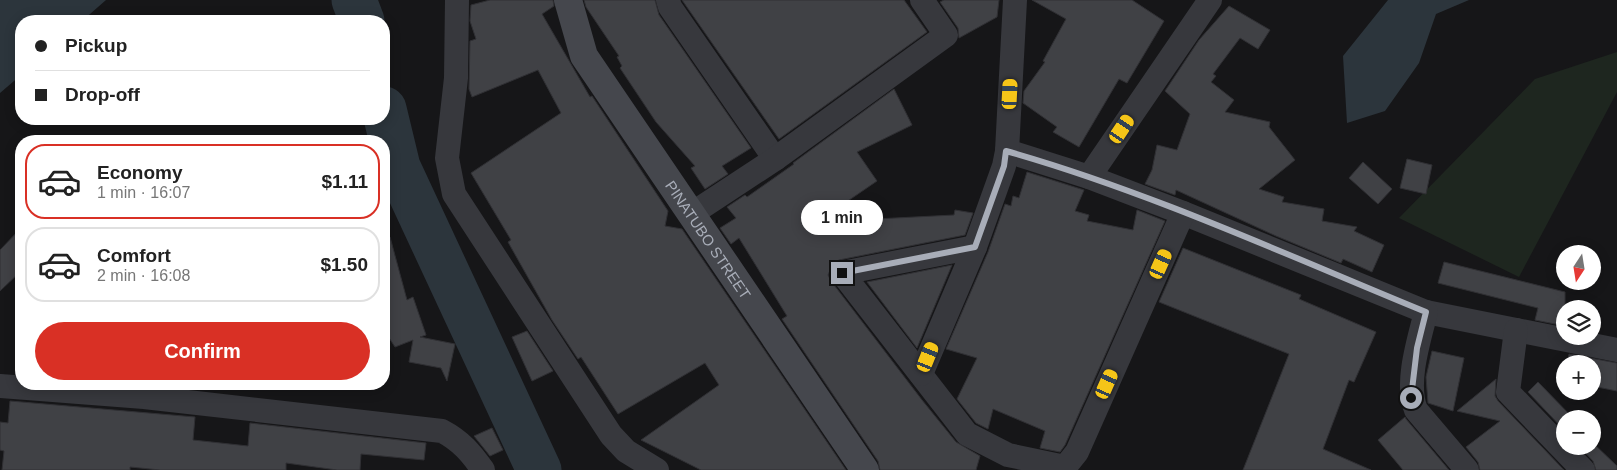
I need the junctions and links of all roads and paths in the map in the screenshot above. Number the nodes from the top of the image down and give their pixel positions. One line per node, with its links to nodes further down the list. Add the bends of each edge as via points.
1 (458, 0): 21 (street, via 456,78 447,158 454,194 611,435 626,451)
2 (568, 0): 10 (street, PINATUBO STREET, via 584,56)
3 (668, 0): 8 (street)
4 (922, 0): 8 (street, via 946,35)
5 (1015, 0): 7 (street)
6 (1210, 0): 9 (street)
7 (1006, 151): 9 (street); 12 (street, via 1004,166)
8 (775, 159): 10 (street)
9 (1089, 177): 11 (street)
10 (693, 213): 22 (street, PINATUBO STREET)
11 (1183, 214): 13 (street); 16 (street, via 1077,452 1066,467 1008,455 967,434)
12 (975, 247): 16 (street); 16 (street, via 842,273)
13 (1426, 312): 14 (street); 23 (street, via 1417,348 1411,398 1416,410)
14 (1516, 330): 15 (street); 24 (street, via 1508,392)
15 (1617, 350)
16 (921, 374)
17 (0, 386): 18 (street)
18 (15, 387)
19 (52, 390): 20 (street, via 144,397 442,431 470,451)
20 (483, 470)
21 (657, 470)
22 (865, 470)
23 (1467, 470)
24 (1583, 470)

